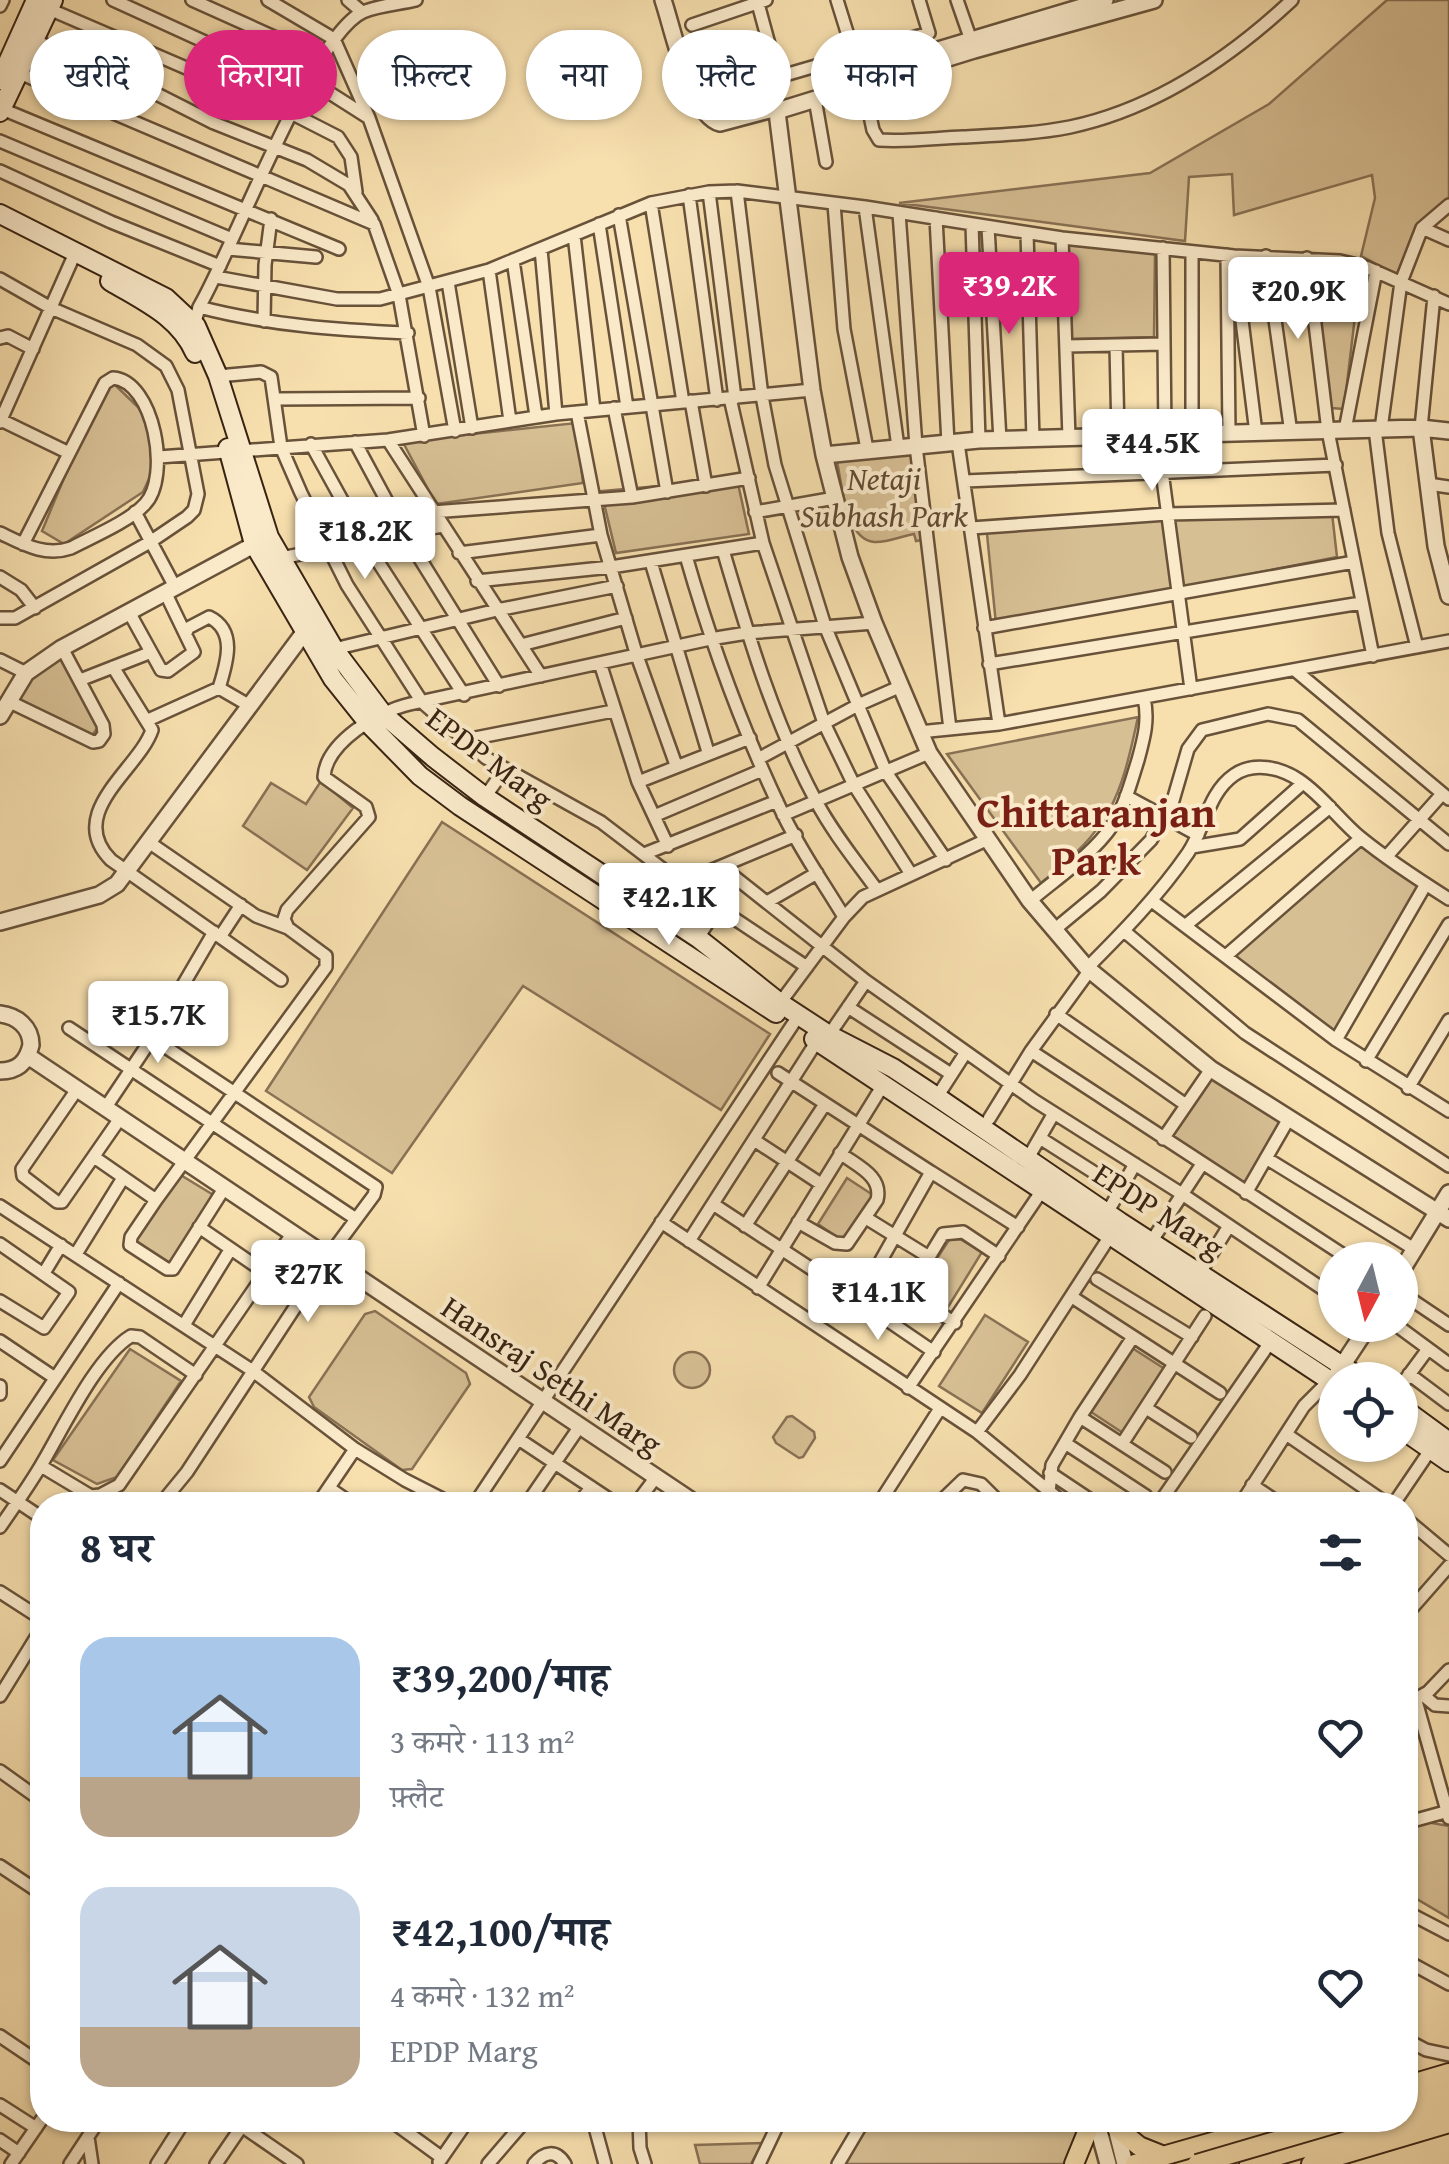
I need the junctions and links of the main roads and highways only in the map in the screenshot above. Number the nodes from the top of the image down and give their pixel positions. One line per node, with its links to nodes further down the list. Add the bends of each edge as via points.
1 (46, 3): 2 (main road); 2 (main road, via 33,40)
2 (9, 76): 3 (main road)
3 (1, 110)
4 (0, 214): 6 (main road, EPDP Marg)
5 (0, 222): 6 (main road, EPDP Marg)
6 (74, 255): 7 (main road, EPDP Marg, via 166,298)
7 (194, 323): 8 (main road, EPDP Marg, via 208,385); 8 (main road, EPDP Marg, via 218,376)
8 (234, 450): 9 (main road, EPDP Marg)
9 (262, 540): 10 (main road, EPDP Marg, via 282,558); 10 (main road, EPDP Marg, via 333,679)
10 (376, 719): 11 (main road, EPDP Marg, via 698,938); 11 (main road, EPDP Marg, via 420,776 460,806)
11 (776, 1007): 12 (main road, EPDP Marg)
12 (823, 1038): 13 (main road, EPDP Marg, via 1043,1190); 13 (main road, EPDP Marg, via 893,1068)
13 (1113, 1223): 14 (main road, EPDP Marg, via 1226,1288); 15 (main road, EPDP Marg, via 1271,1341)
14 (1318, 1362)
15 (1318, 1367)
16 (1418, 1419): 18 (main road)
17 (1418, 1440): 19 (main road)
18 (1449, 1442)
19 (1449, 1462)
20 (1449, 2074): 21 (main road)
21 (1418, 2082)
22 (1449, 2090): 23 (main road)
23 (1418, 2099)
24 (1449, 2106): 25 (main road)
25 (1418, 2115)
26 (1449, 2123): 39 (main road)
27 (1089, 2132): 34 (main road)
28 (1124, 2132): 33 (main road)
29 (1248, 2132): 32 (main road)
30 (1306, 2132): 36 (main road, bridge)
31 (1358, 2132): 38 (main road)
32 (1245, 2133): 33 (main road); 37 (main road, via 1228,2147)
33 (1164, 2156): 35 (main road)
34 (1074, 2164)
35 (1135, 2164)
36 (1197, 2164)
37 (1227, 2164)
38 (1249, 2164)
39 (1311, 2164)

